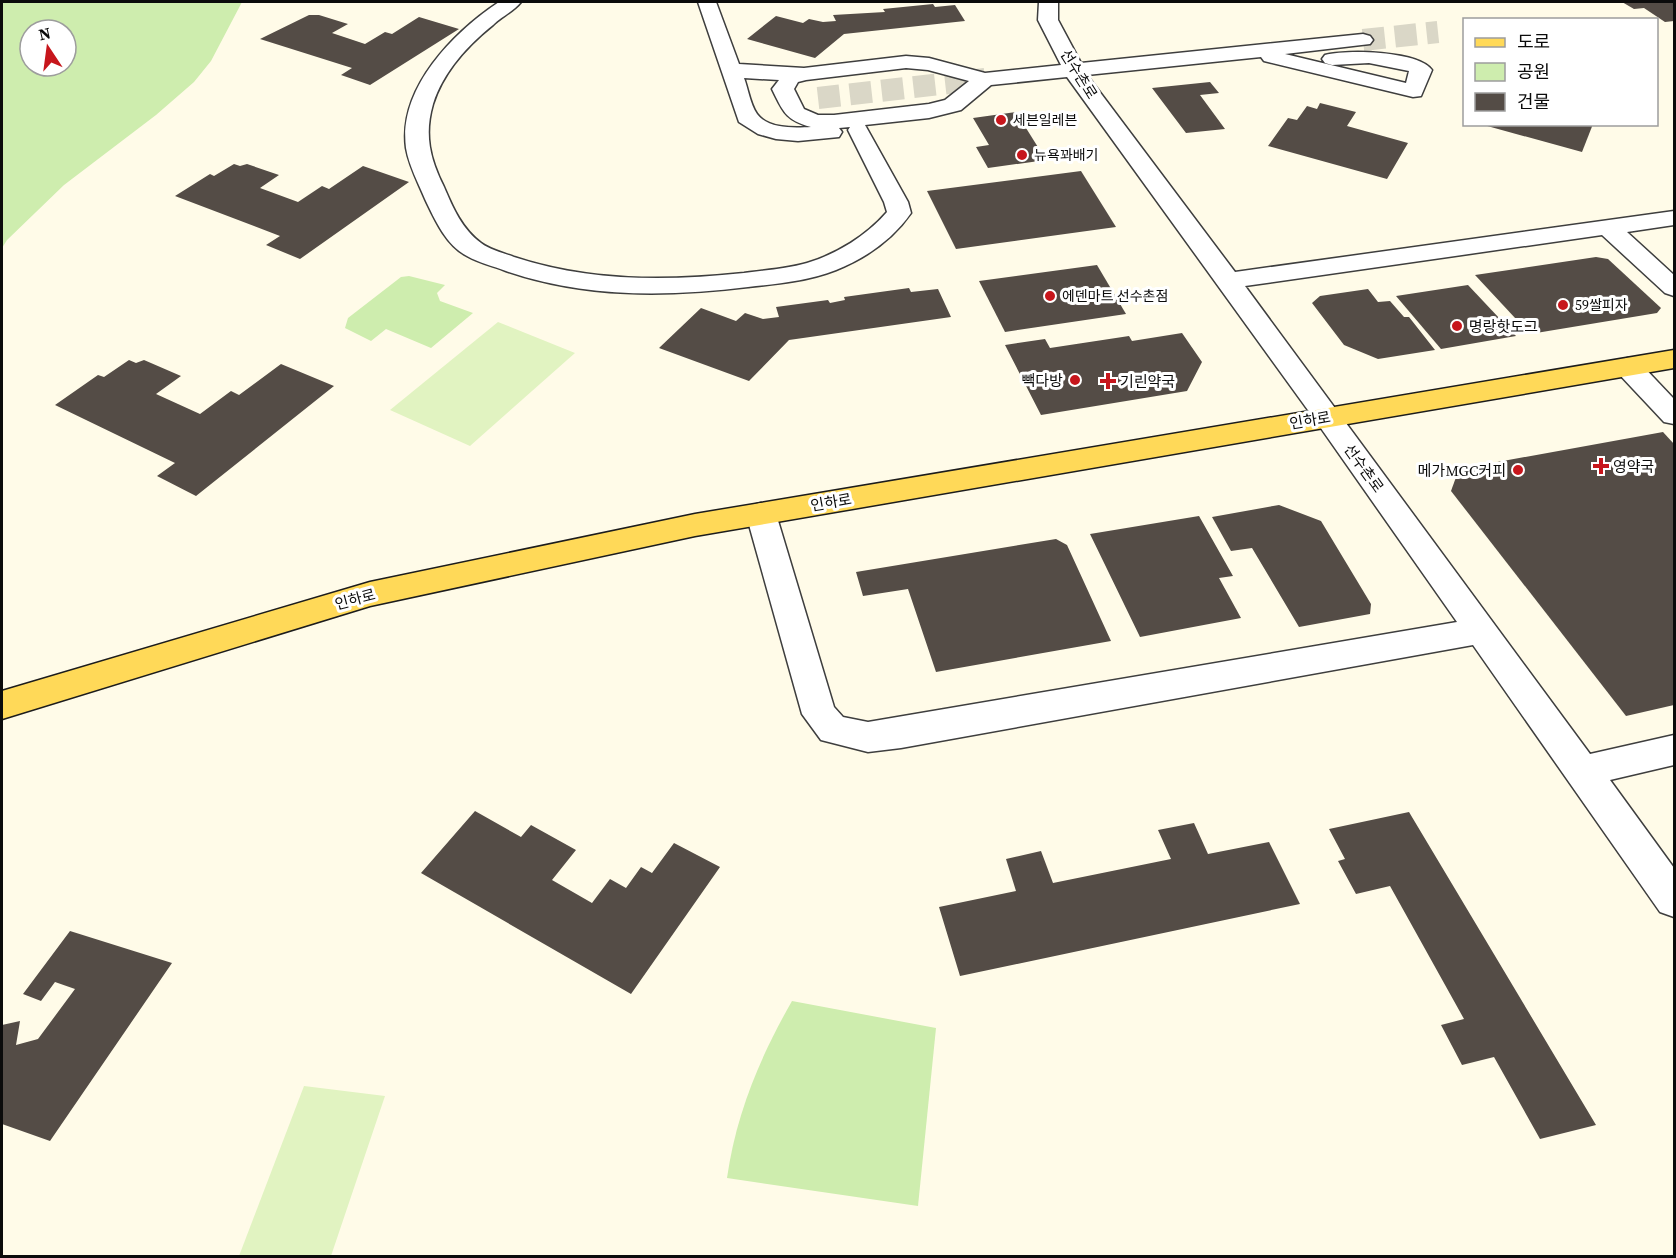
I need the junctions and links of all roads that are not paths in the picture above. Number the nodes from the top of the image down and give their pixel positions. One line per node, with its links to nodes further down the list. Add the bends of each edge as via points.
1 (511, 2): 12 (street, via 480,24 435,76 418,118 417,143 450,228 474,249 515,266 603,283 673,287 817,268 868,243 899,213)
2 (707, 2): 8 (street)
3 (1048, 2): 7 (street, 선수촌로, via 1048,20)
4 (1363, 40): 5 (street)
5 (1246, 51): 6 (street); 7 (street)
6 (1312, 67)
7 (1073, 68): 10 (street); 15 (street, 선수촌로)
8 (731, 69): 9 (street); 12 (street, via 747,117 754,124 782,134)
9 (804, 74): 10 (street, via 906,62); 11 (street, via 791,78 783,89 795,113 814,121)
10 (985, 78): 11 (street, via 953,105)
11 (929, 111): 12 (street, via 920,121)
12 (859, 130)
13 (1674, 218): 14 (street)
14 (1607, 227): 15 (street); 16 (street)
15 (1228, 281): 20 (street, 선수촌로)
16 (1674, 288)
17 (1674, 359): 18 (main road, 인하로)
18 (1628, 367): 19 (street); 20 (main road, 인하로)
19 (1674, 415)
20 (1328, 417): 21 (main road, 인하로); 22 (street, 선수촌로)
21 (760, 514): 22 (street, via 819,714 833,730 867,736); 23 (main road, 인하로, via 370,594)
22 (1482, 631): 25 (street, 선수촌로)
23 (2, 705)
24 (1674, 750): 25 (street)
25 (1583, 771): 26 (street, 선수촌로)
26 (1674, 899)

